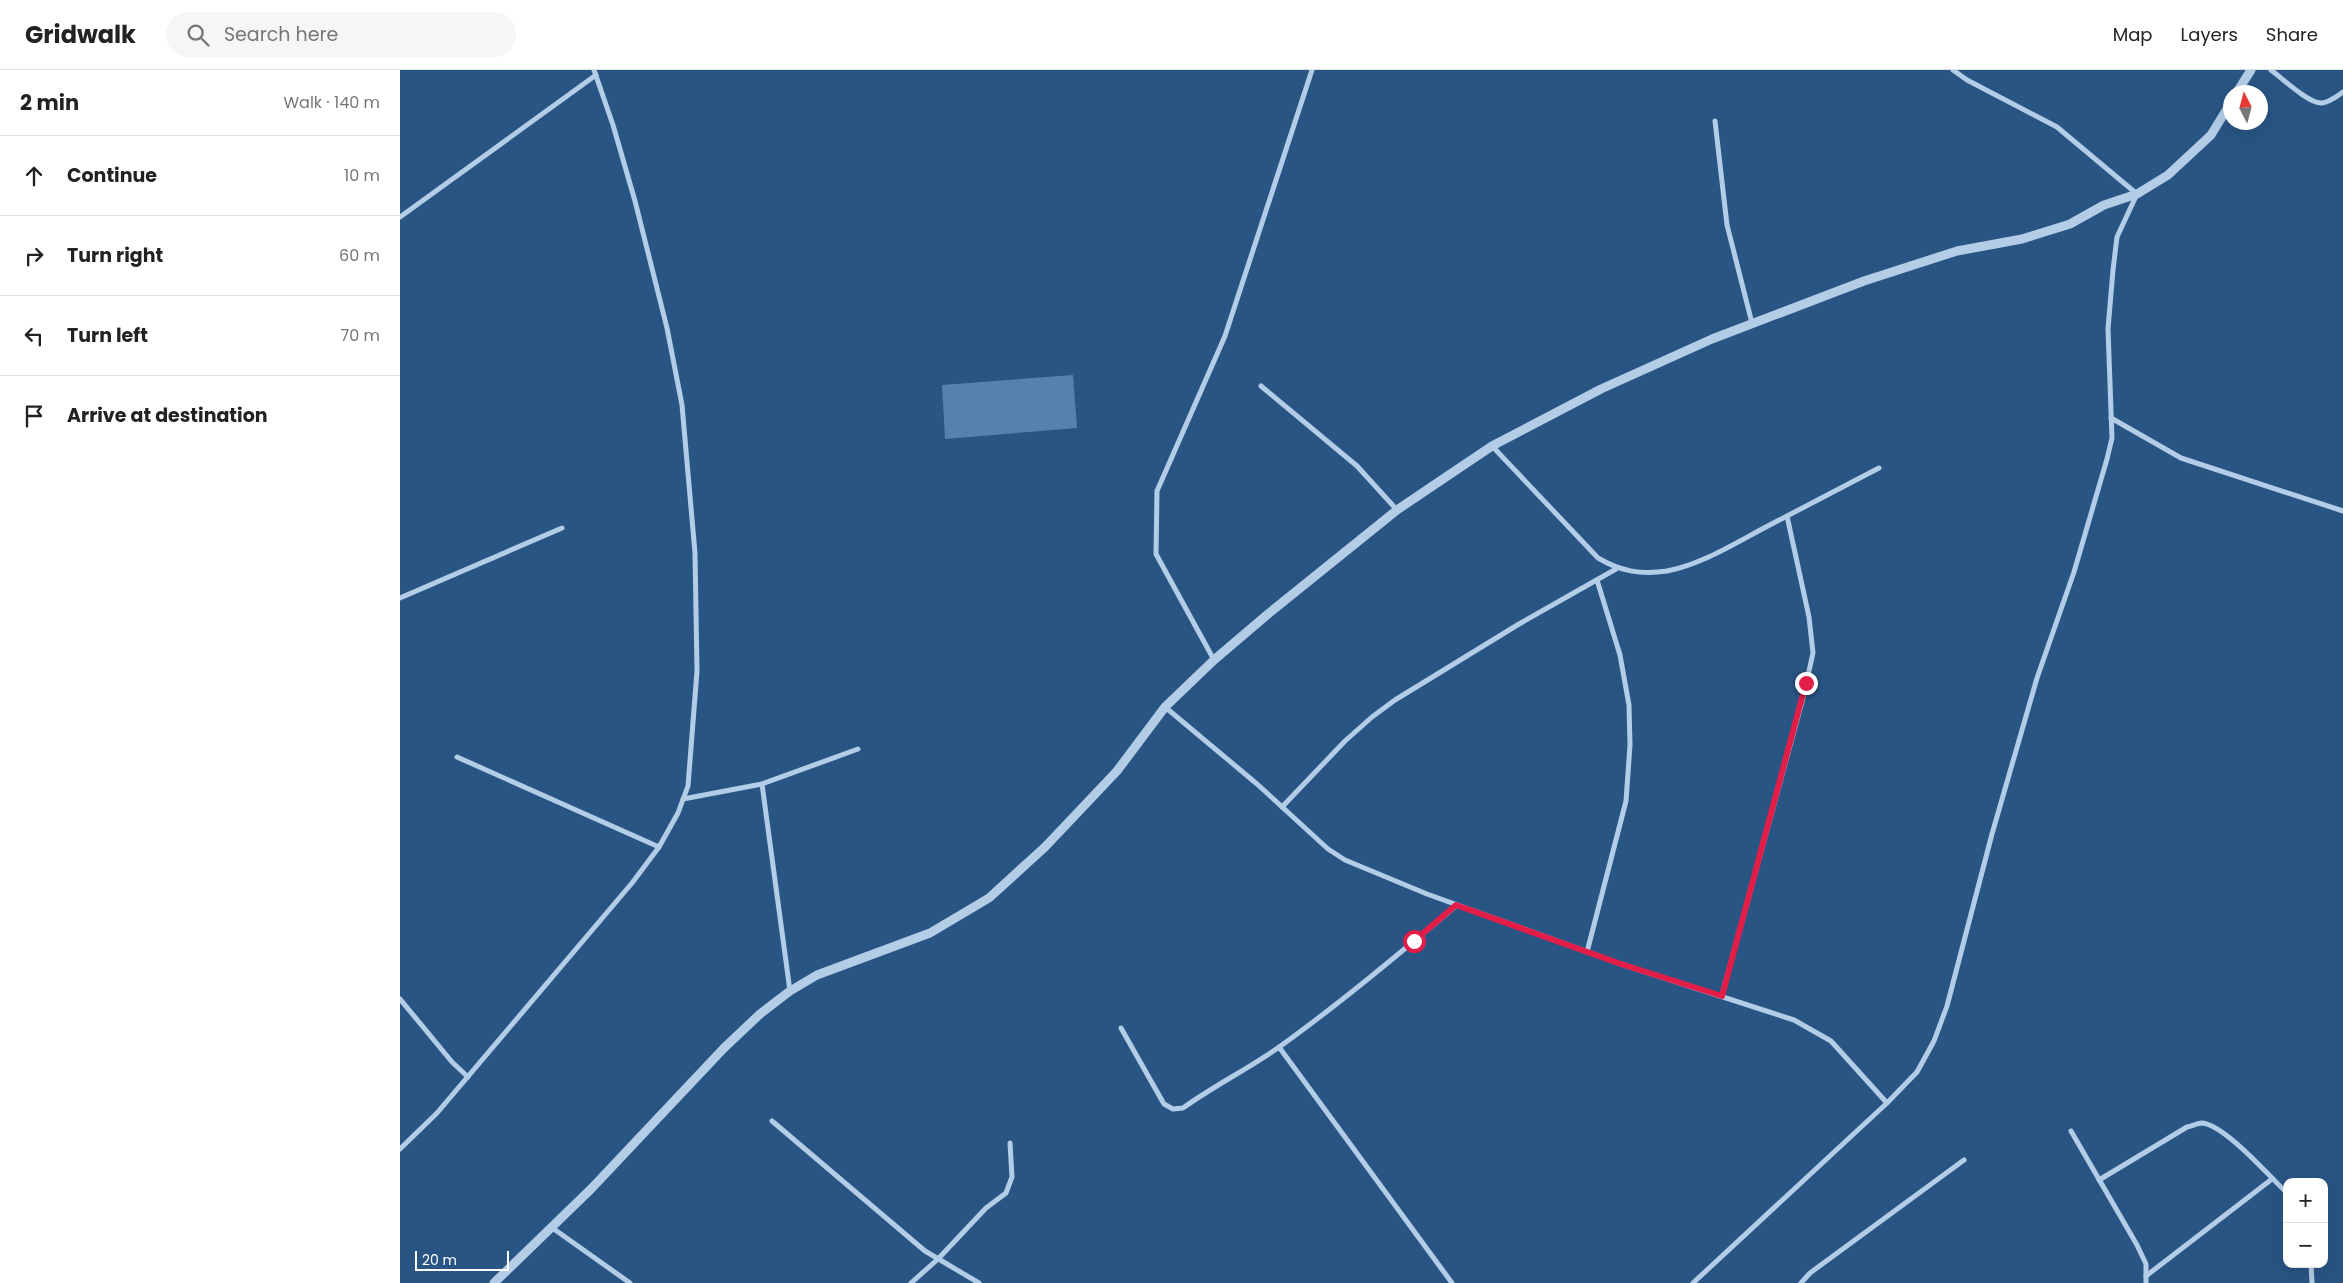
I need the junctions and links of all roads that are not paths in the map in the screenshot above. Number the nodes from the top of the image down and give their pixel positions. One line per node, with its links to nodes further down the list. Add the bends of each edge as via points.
1 (1312, 70): 24 (street, via 1225,336 1157,491 1156,554)
2 (1953, 70): 10 (street, via 2057,127)
3 (2251, 70): 6 (street)
4 (2272, 70): 7 (street, via 2320,104)
5 (595, 72): 11 (street); 29 (street, via 653,268 682,405 694,544 697,671 692,752)
6 (2241, 85)
7 (2343, 92)
8 (2223, 115): 10 (street, via 2211,135 2168,175)
9 (1715, 121): 12 (street, via 1727,225)
10 (2137, 194): 12 (street, via 2104,206 2070,224 1957,251 1864,281); 14 (street, via 2117,238 2113,270 2108,329)
11 (400, 217)
12 (1752, 323): 15 (street, via 1601,389)
13 (1261, 386): 17 (street, via 1357,466)
14 (2111, 418): 18 (street, via 2181,458); 40 (street, via 2112,438 2107,459 2074,572 2026,714 1947,1006 1934,1041 1917,1072)
15 (1492, 446): 17 (street); 21 (street, via 1598,558)
16 (1879, 468): 19 (street)
17 (1397, 510): 24 (street)
18 (2343, 511)
19 (1787, 516): 21 (street, via 1729,546 1667,571); 35 (street, via 1809,617 1812,653 1803,698)
20 (562, 528): 23 (street)
21 (1616, 569): 22 (street)
22 (1597, 580): 30 (street, via 1395,700 1345,741); 33 (street, via 1620,655 1629,705 1630,745 1626,801)
23 (400, 598)
24 (1214, 660): 25 (street)
25 (1165, 707): 30 (street); 34 (street, via 1117,771 1045,847 989,898 930,933 817,975)
26 (858, 749): 28 (street)
27 (457, 757): 31 (street)
28 (762, 784): 29 (street); 34 (street)
29 (683, 799): 31 (street)
30 (1282, 807): 32 (street, via 1328,849 1345,860)
31 (659, 847): 39 (street)
32 (1456, 905): 33 (street); 38 (street, via 1372,977)
33 (1587, 952): 35 (street)
34 (790, 991): 49 (street, via 724,1048 591,1189)
35 (1722, 996): 40 (street, via 1794,1020 1831,1041)
36 (400, 999): 39 (street)
37 (1121, 1028): 38 (street, via 1164,1104 1173,1109 1183,1108)
38 (1279, 1047): 57 (street)
39 (468, 1077): 44 (street)
40 (1887, 1103): 58 (street)
41 (772, 1121): 50 (street)
42 (2070, 1131): 47 (street)
43 (1010, 1143): 50 (street, via 1012,1177 1006,1193 986,1208)
44 (400, 1149)
45 (1964, 1160): 59 (street, via 1810,1273)
46 (2272, 1179): 47 (street, via 2235,1142 2216,1128 2202,1123 2187,1127); 48 (street); 52 (street)
47 (2099, 1180): 52 (street, via 2146,1264)
48 (2283, 1189)
49 (551, 1226): 53 (street); 54 (street)
50 (938, 1259): 55 (street); 56 (street)
51 (2310, 1268): 61 (street)
52 (2146, 1276): 60 (street)
53 (494, 1283)
54 (630, 1283)
55 (911, 1283)
56 (978, 1283)
57 (1452, 1283)
58 (1693, 1283)
59 (1801, 1283)
60 (2146, 1283)
61 (2312, 1283)

